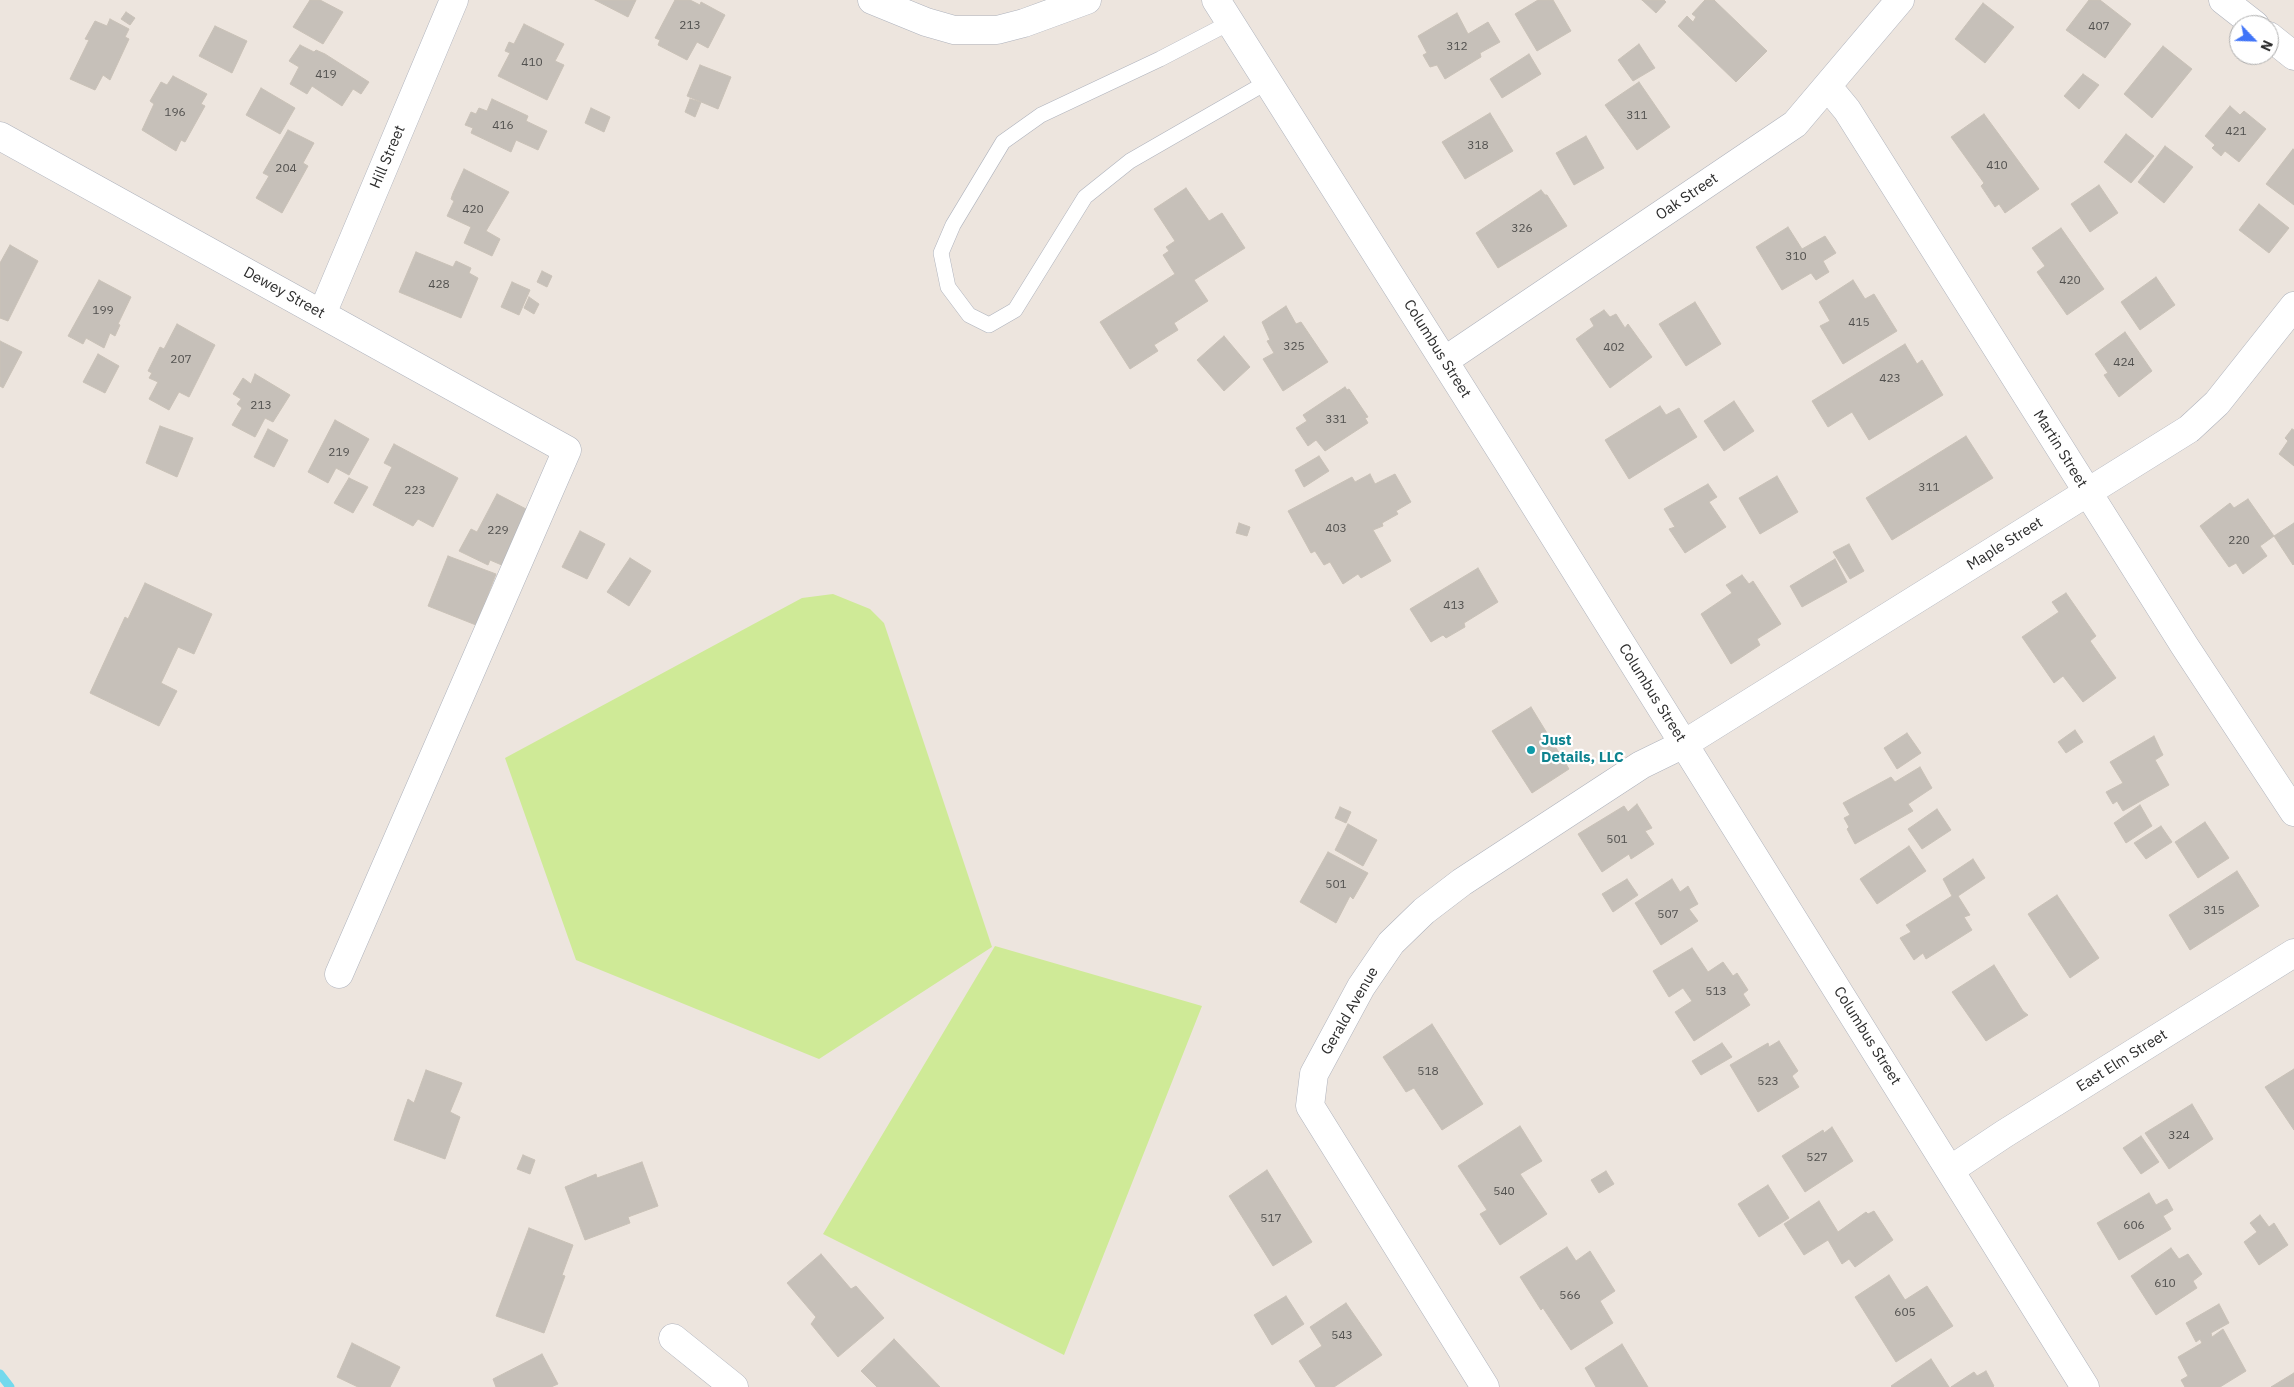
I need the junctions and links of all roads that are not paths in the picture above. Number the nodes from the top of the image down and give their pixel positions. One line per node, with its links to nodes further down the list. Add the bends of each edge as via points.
1 (454, 0): 14 (street, Hill Street)
2 (872, 0): 3 (street, via 918,20 954,30 997,30)
3 (1087, 0)
4 (1900, 0): 11 (street, Oak Street)
5 (2223, 0): 7 (street)
6 (1223, 11): 10 (street, Columbus Street); 10 (lane, via 1160,58 1041,115 1003,142 953,225 941,253 948,287 968,315 989,326 1015,310 1085,197 1130,161)
7 (2242, 15)
8 (2279, 44): 9 (street)
9 (2294, 56)
10 (1268, 81): 15 (street, Columbus Street)
11 (1828, 87): 15 (street, Oak Street, via 1795,124); 16 (street, Martin Street, via 1848,110)
12 (0, 136): 14 (street, Dewey Street)
13 (2294, 306): 16 (street, Maple Street, via 2217,403 2189,429)
14 (322, 314): 20 (street, Dewey Street, via 568,450)
15 (1444, 361): 17 (street, Columbus Street)
16 (2087, 492): 17 (street, Maple Street); 18 (street, Martin Street)
17 (1684, 744): 21 (street, Columbus Street); 24 (street, Gerald Avenue, via 1641,765 1424,910 1391,944 1361,987 1314,1074 1310,1106)
18 (2294, 812)
19 (2294, 952): 21 (street, East Elm Street)
20 (339, 974)
21 (1950, 1170): 25 (street, Columbus Street)
22 (673, 1338): 23 (street)
23 (734, 1387)
24 (1485, 1387)
25 (2085, 1387)

